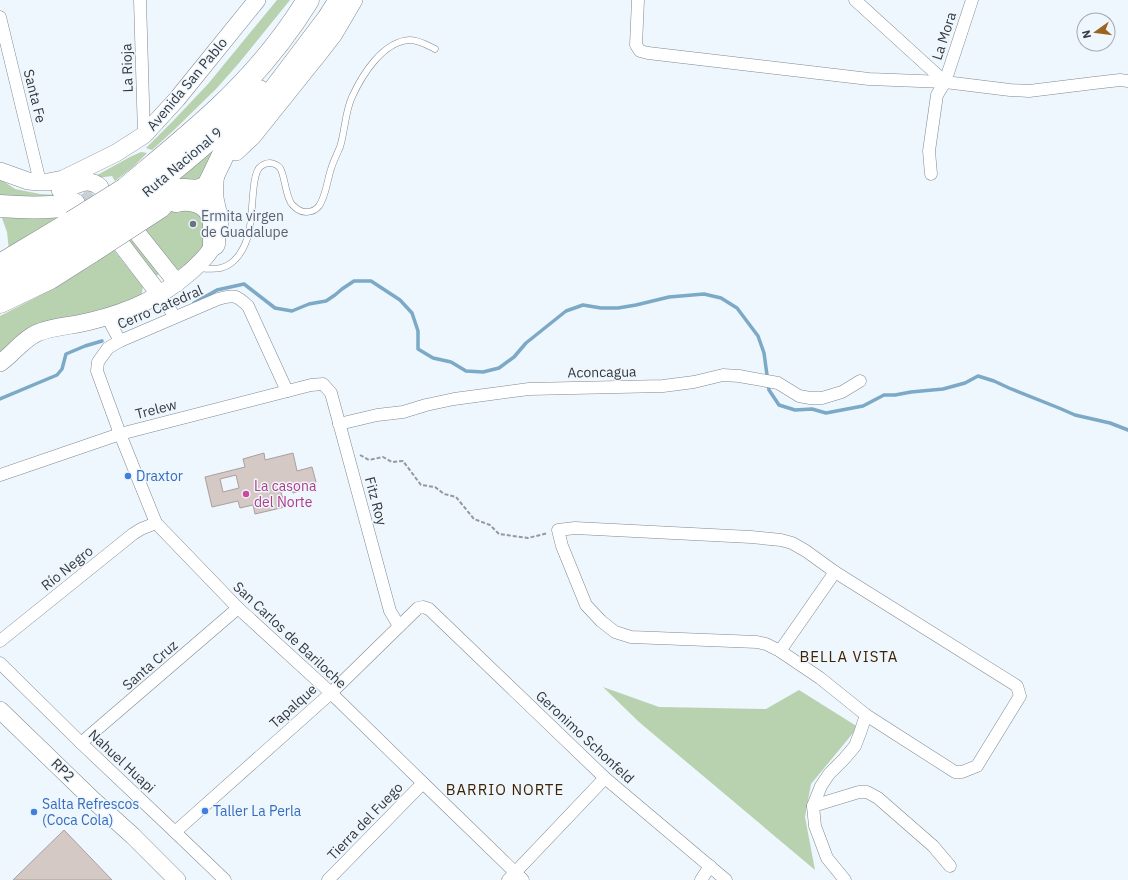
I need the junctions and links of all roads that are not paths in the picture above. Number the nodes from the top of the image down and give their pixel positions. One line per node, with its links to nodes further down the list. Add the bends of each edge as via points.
1 (140, 0): 14 (street, La Rioja)
2 (257, 0): 14 (street, Avenida San Pablo, via 181,94)
3 (308, 0): 19 (highway, Ruta Nacional 9, via 264,60 220,107 164,156)
4 (328, 0): 19 (highway, Ruta Nacional 9, via 282,64 233,118 197,150)
5 (340, 0): 15 (highway, via 238,138 224,153)
6 (354, 0): 15 (street, via 334,34 254,136)
7 (638, 0): 13 (street, via 636,45 648,53 869,79)
8 (855, 0): 13 (street)
9 (972, 0): 13 (street, La Mora)
10 (0, 17): 18 (street, Santa Fe)
11 (435, 49): 26 (lane, via 419,41 401,42 382,53 367,71 352,98 340,147 322,202 317,209 302,212 291,204 280,168 274,163 266,163 260,166 254,182 249,233 240,254 219,269)
12 (1128, 81): 13 (street, via 1029,92)
13 (945, 82): 17 (street, La Mora, via 937,95 929,151)
14 (144, 135): 18 (street, Avenida San Pablo, via 116,153 63,179)
15 (217, 167): 21 (highway, via 210,182 203,189 179,190); 24 (street, via 214,190 220,222)
16 (0, 171): 18 (street, via 28,181)
17 (931, 174)
18 (40, 182): 22 (street, via 52,189 63,189)
19 (124, 202): 21 (highway); 22 (highway, bridge); 22 (highway, Ruta Nacional 9, bridge); 22 (street, via 90,182); 27 (street)
20 (0, 206): 22 (highway, via 63,206)
21 (160, 207): 24 (highway, via 185,199 194,200 206,207 214,220)
22 (79, 216): 25 (highway, Ruta Nacional 9); 28 (highway, Ruta Nacional 9, via 57,252); 30 (highway, via 50,278)
23 (118, 240): 29 (street)
24 (214, 244): 26 (street)
25 (0, 265)
26 (195, 267): 27 (street)
27 (177, 283): 29 (street)
28 (0, 284)
29 (160, 295): 31 (street); 32 (street)
30 (0, 302)
31 (107, 317): 33 (street); 34 (street, via 44,330 23,342)
32 (175, 317): 33 (street, Cerro Catedral); 38 (street, Cerro Catedral, via 218,299 232,296 239,298 248,306)
33 (120, 341): 35 (street, Cerro Catedral, via 108,348 98,362)
34 (0, 363)
35 (97, 371): 40 (street, San Carlos de Bariloche)
36 (860, 382): 39 (street, Aconcagua, via 842,392 822,398 799,396 778,383 723,375 663,386 529,389 454,399)
37 (323, 384): 38 (street, Trelew); 39 (street, Fitz Roy, via 331,393)
38 (287, 391): 40 (street, Trelew)
39 (339, 424): 46 (street, Fitz Roy, via 390,611)
40 (120, 434): 41 (street, Trelew); 42 (street, San Carlos de Bariloche)
41 (0, 475)
42 (156, 523): 44 (street, San Carlos de Bariloche); 47 (street, Río Negro, via 133,534)
43 (835, 572): 48 (street); 48 (street, via 806,551 781,540 575,528 558,530 586,605 615,632 631,637 756,642); 52 (street, via 1017,686 1020,696 977,766 962,772 955,772)
44 (238, 608): 50 (street, San Carlos de Bariloche); 53 (street, Santa Cruz)
45 (429, 609): 46 (street, Tapalque, via 418,608); 54 (street, Geronimo Schonfeld)
46 (399, 626): 50 (street, Tapalque)
47 (0, 641)
48 (780, 651): 52 (street, via 820,678)
49 (0, 663): 53 (street, Nahuel Huapi)
50 (331, 692): 55 (street, San Carlos de Bariloche); 57 (street, Tapalque)
51 (0, 710): 61 (street, RP2 / RP2)
52 (866, 715): 56 (street, via 855,746 821,786)
53 (81, 744): 57 (street, Nahuel Huapi)
54 (605, 778): 58 (street, Geronimo Schonfeld); 60 (street)
55 (423, 783): 60 (street, San Carlos de Bariloche); 63 (street, Tierra del Fuego)
56 (812, 806): 59 (street, via 867,792 878,798 933,846); 66 (street, via 815,826 827,858)
57 (175, 832): 62 (street, Nahuel Huapi)
58 (710, 866): 64 (street); 65 (street, Geronimo Schonfeld)
59 (950, 866)
60 (516, 878)
61 (177, 880)
62 (225, 880)
63 (328, 880)
64 (701, 880)
65 (726, 880)
66 (845, 880)

